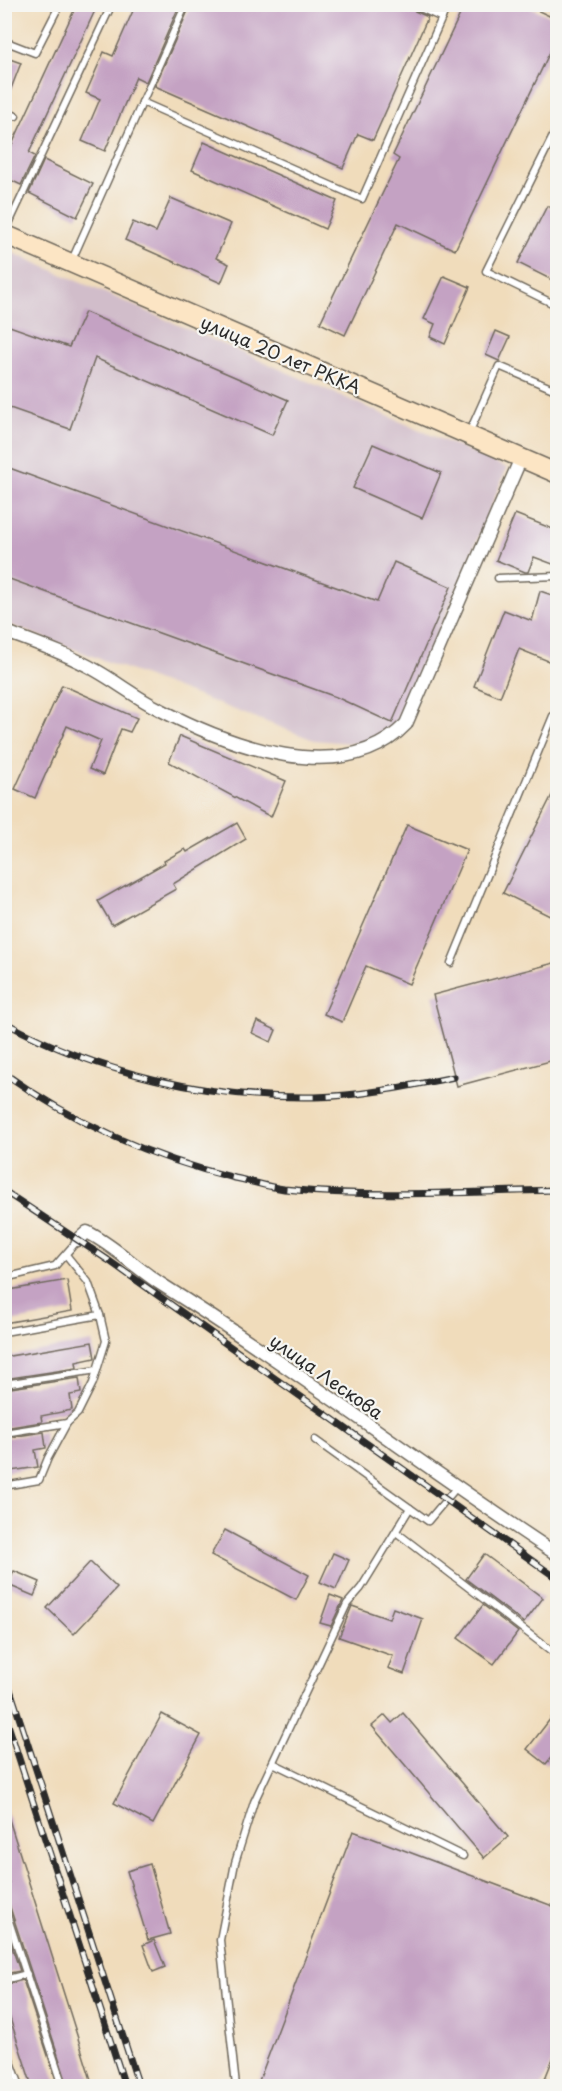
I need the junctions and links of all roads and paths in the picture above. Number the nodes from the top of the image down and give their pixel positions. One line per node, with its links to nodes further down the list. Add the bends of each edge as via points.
1 (60, 4): 7 (lane, via 35,53)
2 (112, 4): 12 (lane)
3 (186, 4): 8 (lane)
4 (412, 4): 6 (lane)
5 (448, 4): 6 (lane)
6 (442, 18): 8 (lane, via 362,200)
7 (4, 41)
8 (142, 102): 13 (lane)
9 (4, 111): 10 (lane)
10 (16, 116)
11 (558, 126): 14 (lane, via 486,271)
12 (4, 234): 13 (main road, улица 20 лет РККА)
13 (71, 263): 16 (main road, улица 20 лет РККА)
14 (558, 306)
15 (558, 391): 16 (lane, via 500,366)
16 (468, 436): 17 (main road, улица 20 лет РККА)
17 (521, 459): 18 (main road, улица 20 лет РККА); 21 (street, via 406,724 391,740 351,754 306,758 259,751 207,733 96,670)
18 (558, 474)
19 (558, 576): 20 (lane)
20 (498, 578)
21 (4, 631)
22 (558, 712): 23 (lane, via 553,716)
23 (450, 963)
24 (78, 1240): 25 (lane); 35 (street, улица Лескова, via 87,1232 100,1239 147,1276 212,1316)
25 (67, 1256): 26 (lane, via 55,1266); 27 (lane, via 88,1282)
26 (4, 1278)
27 (100, 1315): 28 (lane); 29 (lane, via 106,1341)
28 (4, 1332)
29 (97, 1370): 30 (lane); 31 (lane, via 78,1413)
30 (4, 1384)
31 (67, 1423): 32 (lane); 34 (lane, via 39,1480)
32 (4, 1434)
33 (315, 1440): 36 (lane)
34 (4, 1486)
35 (456, 1488): 36 (lane, via 428,1521); 38 (street, улица Лескова)
36 (410, 1508): 37 (lane)
37 (396, 1532): 39 (lane); 40 (lane, via 362,1588 347,1604)
38 (558, 1555)
39 (558, 1656)
40 (273, 1763): 41 (lane); 48 (lane, via 254,1802 235,1863 220,1940)
41 (463, 1856)
42 (4, 1906): 43 (lane)
43 (27, 1974): 44 (lane); 47 (lane)
44 (4, 1980)
45 (4, 2043): 46 (lane)
46 (21, 2086)
47 (63, 2086)
48 (236, 2086)

